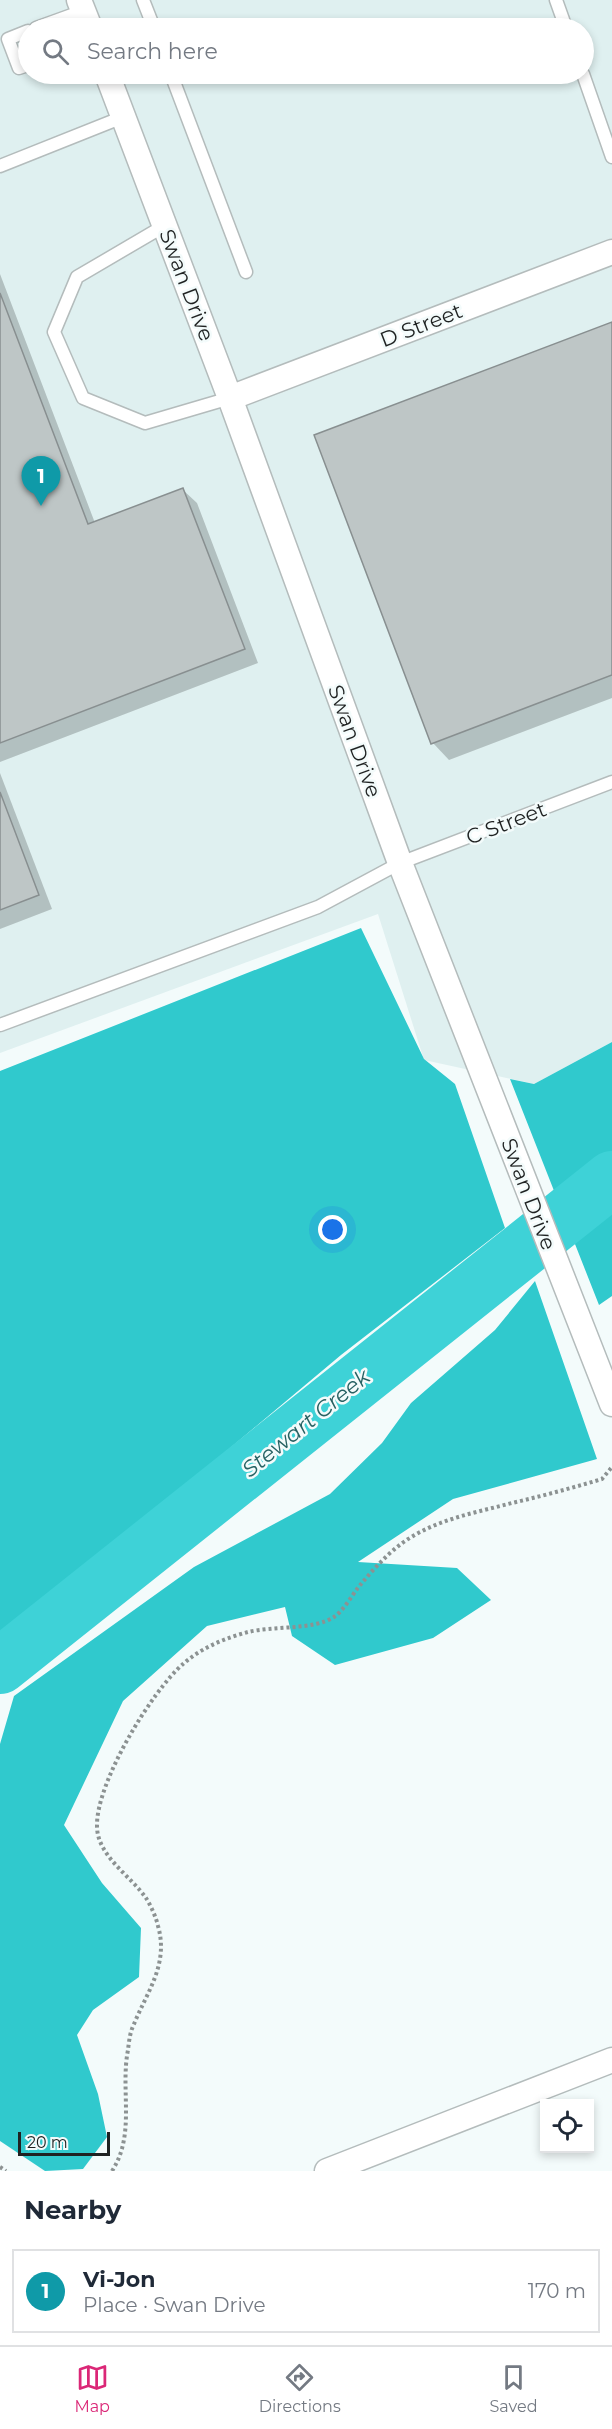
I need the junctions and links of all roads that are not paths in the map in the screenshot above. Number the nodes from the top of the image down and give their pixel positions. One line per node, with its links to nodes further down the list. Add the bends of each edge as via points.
1 (143, 0): 5 (lane)
2 (556, 0): 6 (lane)
3 (84, 13): 4 (lane)
4 (68, 18)
5 (150, 18)
6 (562, 18)
7 (18, 35): 8 (lane, via 8,39)
8 (18, 65)
9 (111, 84): 12 (street, Swan Drive)
10 (175, 84): 17 (lane)
11 (586, 84): 13 (lane)
12 (123, 117): 14 (lane); 15 (street, Swan Drive)
13 (612, 157)
14 (0, 166)
15 (164, 226): 18 (street, Swan Drive); 18 (lane, via 76,277 54,332 83,398 145,423)
16 (612, 252): 18 (street, D Street)
17 (246, 272)
18 (230, 398): 20 (street, Swan Drive)
19 (612, 782): 20 (lane, C Street)
20 (400, 863): 21 (lane, C Street, via 318,907); 22 (street, Swan Drive)
21 (0, 1026)
22 (612, 1404)
23 (612, 2060): 24 (street)
24 (327, 2171)

